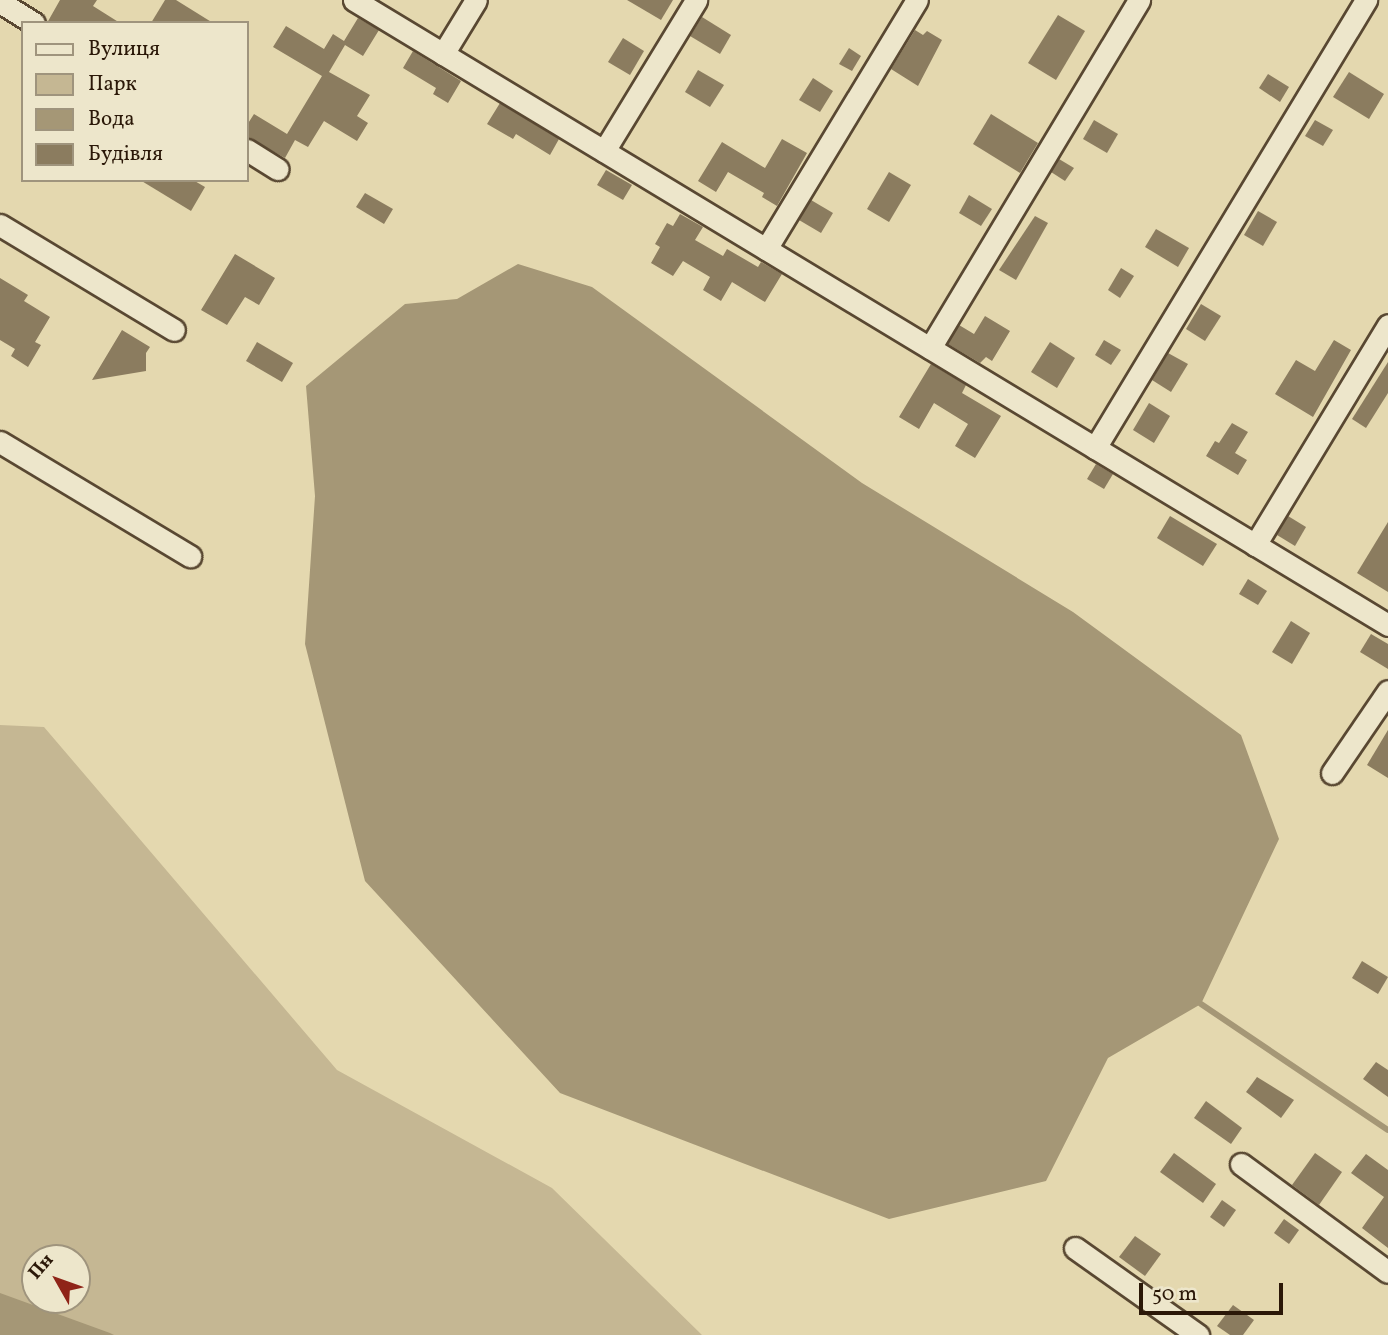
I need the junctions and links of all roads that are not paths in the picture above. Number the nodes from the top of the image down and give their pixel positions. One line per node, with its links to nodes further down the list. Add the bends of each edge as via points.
1 (355, 0): 9 (street)
2 (476, 0): 9 (street)
3 (696, 0): 11 (street)
4 (917, 0): 14 (street)
5 (1139, 0): 17 (street)
6 (1366, 0): 19 (street)
7 (0, 2): 8 (street)
8 (31, 21)
9 (443, 54): 11 (street)
10 (248, 151): 12 (street)
11 (604, 151): 14 (street)
12 (278, 169)
13 (0, 225): 16 (street)
14 (766, 249): 17 (street)
15 (1388, 325): 20 (street)
16 (174, 330)
17 (930, 348): 19 (street)
18 (0, 442): 21 (street)
19 (1095, 448): 20 (street)
20 (1255, 545): 22 (street)
21 (190, 556)
22 (1388, 625)
23 (1388, 691): 24 (street)
24 (1332, 773)
25 (1241, 1164): 27 (street)
26 (1075, 1248): 28 (street)
27 (1388, 1272)
28 (1187, 1332)

